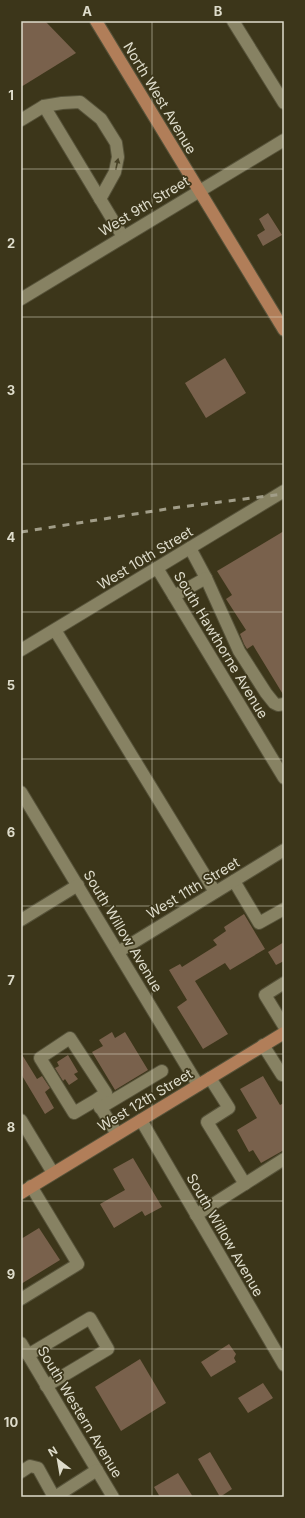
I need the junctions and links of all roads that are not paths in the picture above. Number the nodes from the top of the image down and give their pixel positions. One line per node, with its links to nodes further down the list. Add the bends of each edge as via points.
1 (96, 21): 7 (main road, North West Avenue)
2 (234, 21): 3 (street)
3 (284, 103)
4 (44, 106): 5 (street); 8 (street); 8 (street, one-way to 4, via 115,172 118,156 116,143 109,131 101,118 80,102)
5 (21, 120)
6 (284, 140): 7 (street, West 9th Street)
7 (199, 191): 9 (street, West 9th Street); 11 (main road, North West Avenue)
8 (100, 200): 9 (street)
9 (123, 237): 10 (street, West 9th Street)
10 (21, 299)
11 (284, 330)
12 (284, 492): 13 (street, West 10th Street)
13 (190, 548): 14 (street, West 10th Street); 15 (street)
14 (157, 568): 16 (street, South Hawthorne Avenue); 17 (street, West 10th Street)
15 (206, 578): 16 (street); 19 (street, via 239,651 274,703)
16 (174, 596): 20 (street, South Hawthorne Avenue)
17 (55, 630): 18 (street, West 10th Street); 25 (street)
18 (21, 650)
19 (284, 704)
20 (284, 778)
21 (21, 792): 24 (street, South Willow Avenue)
22 (284, 850): 23 (street, West 11th Street)
23 (234, 881): 25 (street, West 11th Street); 26 (street, via 259,923)
24 (78, 886): 27 (street); 28 (street, South Willow Avenue)
25 (215, 892): 28 (street, West 11th Street)
26 (284, 908)
27 (21, 920)
28 (118, 952): 36 (street, South Willow Avenue)
29 (284, 983): 30 (street, via 265,995)
30 (284, 1026)
31 (284, 1033): 32 (main road, West 12th Street)
32 (263, 1046): 34 (street, via 282,1075); 35 (main road, West 12th Street)
33 (162, 1071): 37 (street)
34 (284, 1074)
35 (210, 1078): 36 (main road, West 12th Street); 43 (street, via 229,1108 207,1122)
36 (198, 1085): 39 (main road, West 12th Street)
37 (98, 1104): 37 (street, via 106,1093 70,1038 40,1058 74,1113); 40 (street)
38 (21, 1120): 42 (street)
39 (140, 1120): 40 (main road, West 12th Street); 45 (street, South Willow Avenue)
40 (117, 1134): 42 (main road, West 12th Street)
41 (284, 1160): 43 (street)
42 (53, 1173): 44 (main road, West 12th Street)
43 (245, 1184): 45 (street)
44 (26, 1190): 46 (street, via 78,1264)
45 (196, 1215): 49 (street, South Willow Avenue)
46 (21, 1299)
47 (21, 1343): 48 (street, South Western Avenue)
48 (28, 1355): 50 (street, South Western Avenue); 50 (street, via 90,1318 108,1349)
49 (284, 1365)
50 (46, 1386): 51 (street, South Western Avenue)
51 (97, 1470): 53 (street); 54 (street, South Western Avenue)
52 (21, 1472): 53 (street, via 30,1466 38,1468)
53 (54, 1497)
54 (113, 1497)

